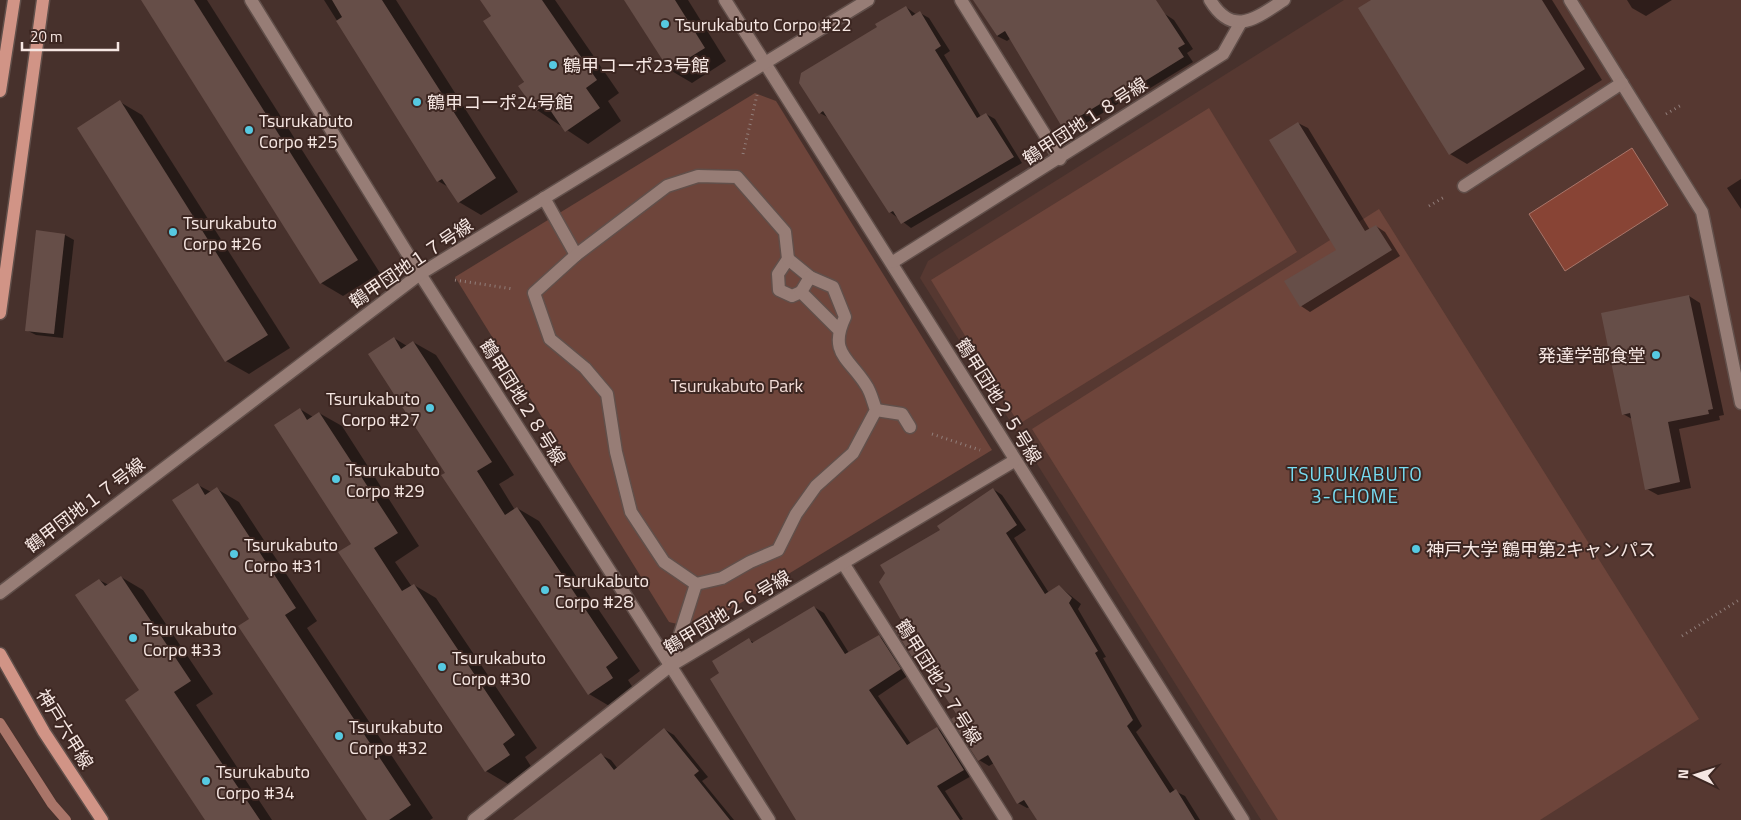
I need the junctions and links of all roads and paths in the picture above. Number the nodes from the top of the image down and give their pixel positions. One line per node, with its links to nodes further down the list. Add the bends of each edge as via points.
1 (14, 0): 13 (main road)
2 (42, 0): 25 (main road)
3 (251, 0): 21 (street, 鶴甲団地２８号線)
4 (726, 0): 11 (street, 鶴甲団地２５号線)
5 (868, 0): 11 (street, 鶴甲団地１７号線)
6 (961, 0): 14 (street)
7 (1210, 0): 10 (street, via 1222,15)
8 (1284, 0): 10 (street, via 1251,21)
9 (1570, 0): 12 (street)
10 (1241, 22): 14 (street, 鶴甲団地１８号線, via 1223,54)
11 (765, 63): 15 (path); 17 (street, 鶴甲団地１７号線); 20 (street, 鶴甲団地２５号線)
12 (1622, 83): 16 (street); 27 (street, via 1702,212)
13 (0, 91)
14 (1060, 159): 20 (street, 鶴甲団地１８号線)
15 (738, 177): 18 (street, via 698,176 667,186); 19 (street, via 785,232)
16 (1464, 186)
17 (544, 198): 18 (street); 21 (street, 鶴甲団地１７号線)
18 (576, 255): 24 (street)
19 (788, 259): 22 (street); 23 (street, via 778,274 780,290 792,296)
20 (893, 262): 30 (street, 鶴甲団地２５号線)
21 (420, 274): 24 (path); 33 (street, 鶴甲団地１７号線); 37 (street, 鶴甲団地２８号線)
22 (810, 278): 23 (street); 26 (street, via 833,287 845,317)
23 (801, 292): 26 (street)
24 (534, 293): 32 (street, via 550,339 585,368 607,394 616,452 631,512 664,562)
25 (0, 313)
26 (839, 330): 28 (street, via 840,350 867,386)
27 (1741, 403)
28 (876, 410): 29 (street, via 902,414); 32 (street, via 853,453 816,486 796,514 778,550 722,578)
29 (910, 427): 30 (path)
30 (1014, 460): 31 (street, 鶴甲団地２６号線); 42 (street, 鶴甲団地２５号線)
31 (843, 563): 37 (street, 鶴甲団地２６号線); 41 (street, 鶴甲団地２７号線)
32 (696, 584): 37 (street)
33 (0, 592)
34 (1739, 600): 35 (path)
35 (1682, 636)
36 (0, 654): 38 (main road, 神戸六甲線, via 44,732)
37 (670, 666): 39 (street, 鶴甲団地２６号線); 40 (street, 鶴甲団地２８号線)
38 (102, 820)
39 (474, 820)
40 (770, 820)
41 (1006, 820)
42 (1243, 820)

